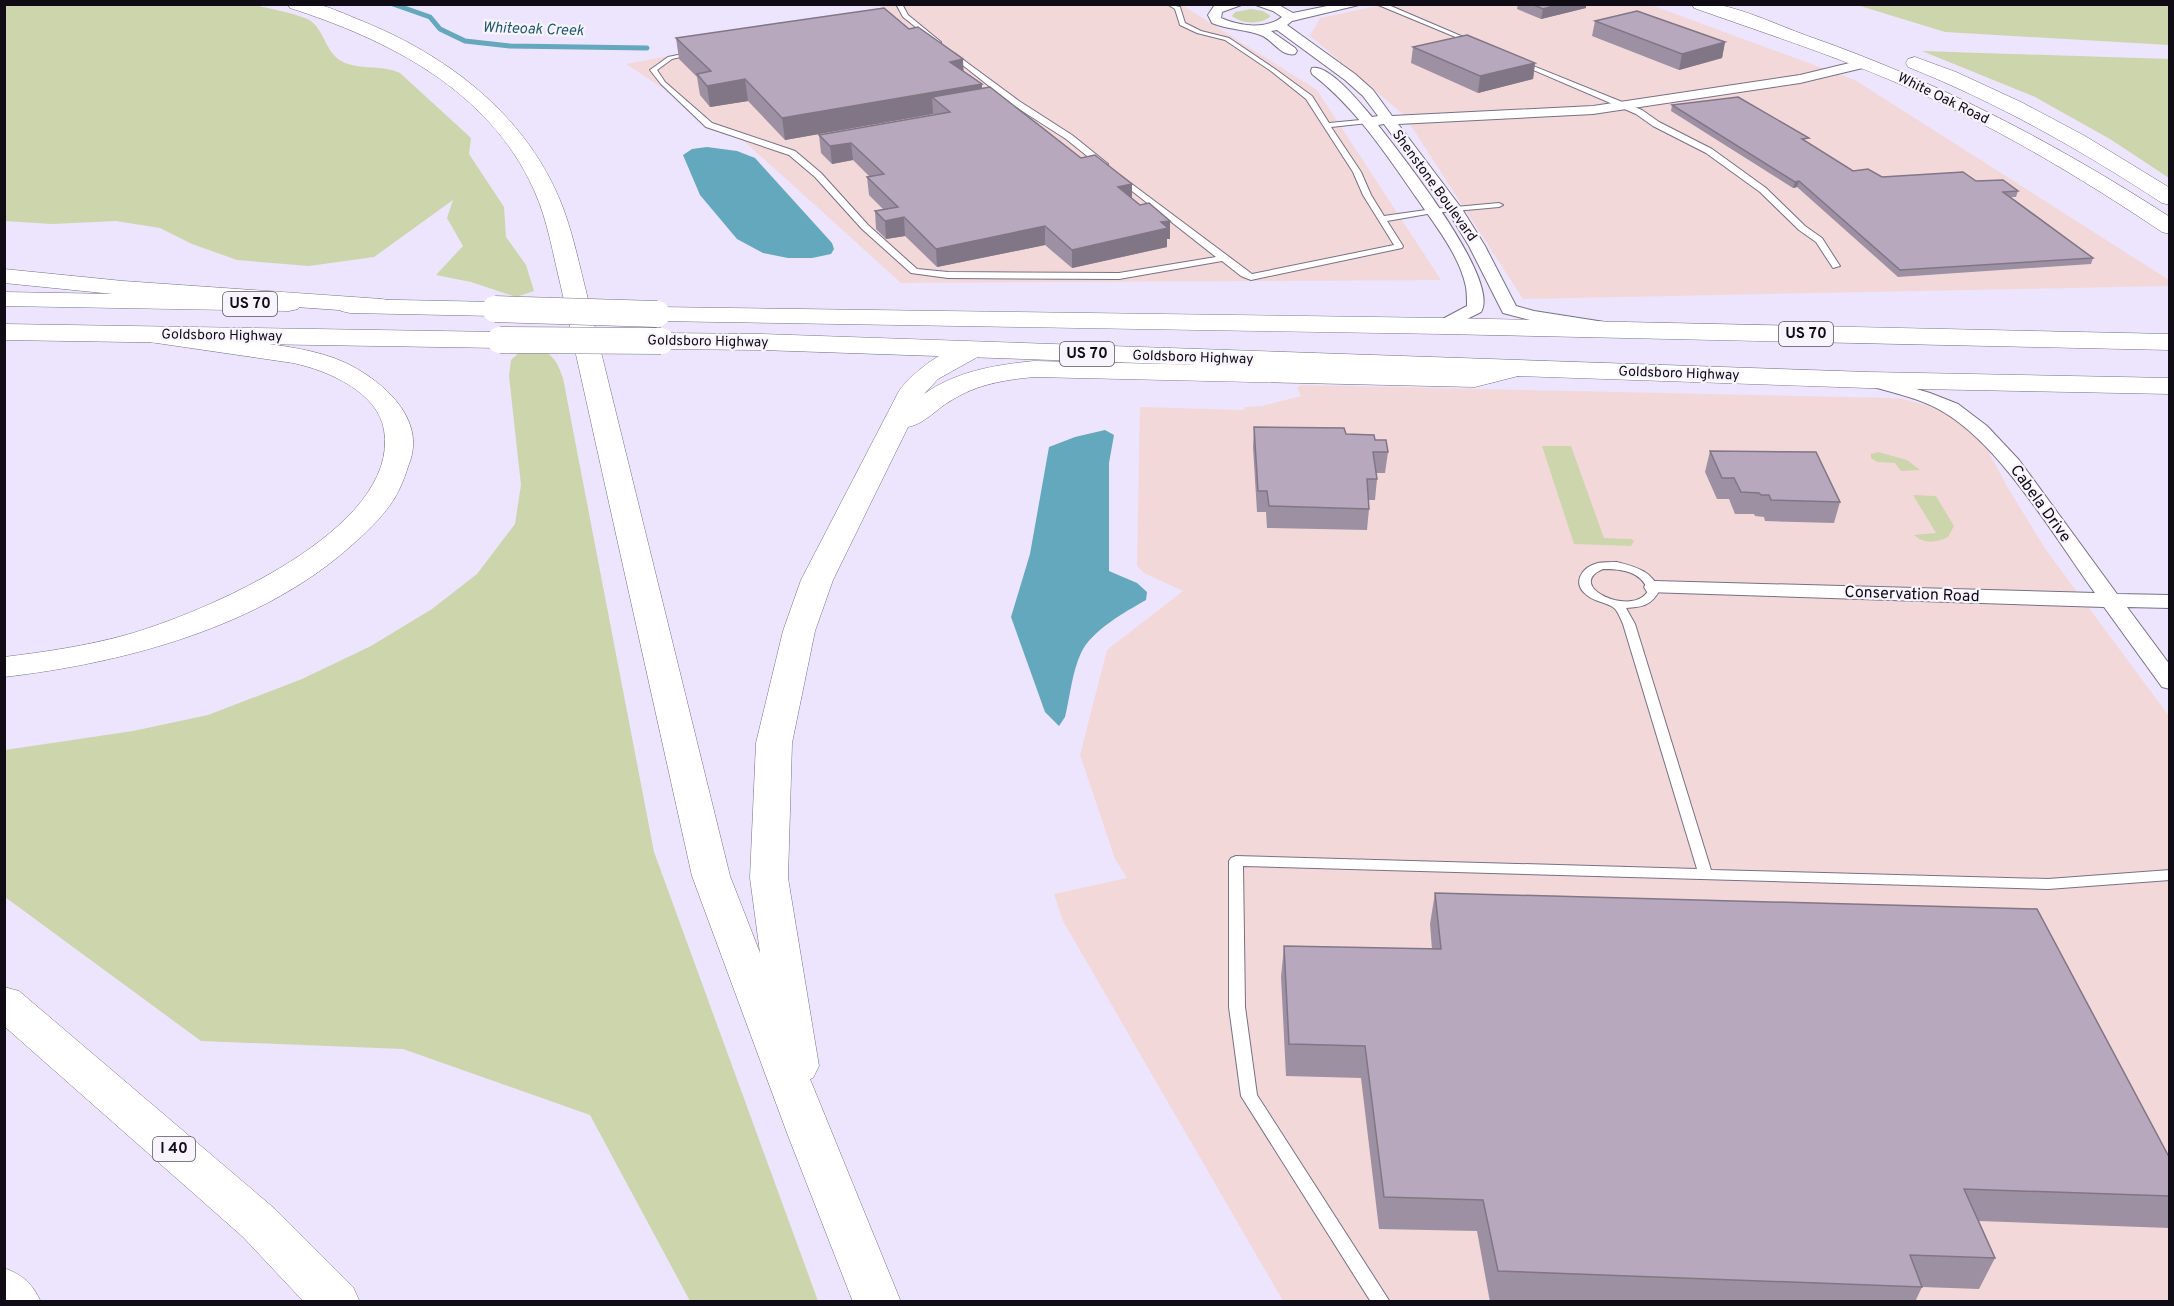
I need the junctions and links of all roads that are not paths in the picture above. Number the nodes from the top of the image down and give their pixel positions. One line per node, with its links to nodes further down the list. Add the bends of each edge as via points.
1 (296, 4): 53 (main road, via 372,32 445,70 511,132 545,191 573,287 711,876)
2 (899, 4): 28 (lane, via 902,17 1016,103 1069,137)
3 (1170, 4): 21 (lane, via 1178,8 1182,24 1188,28 1227,39 1281,76 1309,99)
4 (1238, 4): 11 (street)
5 (1284, 4): 10 (street)
6 (1357, 4): 12 (street)
7 (1379, 4): 14 (lane)
8 (1700, 4): 17 (main road, White Oak Road)
9 (1746, 4): 22 (main road, White Oak Road, via 1961,80 2063,130)
10 (1261, 5): 12 (street, Shenstone Boulevard, via 1287,14)
11 (1215, 7): 13 (street, via 1214,15 1219,21)
12 (1284, 21): 13 (street); 19 (street, Shenstone Boulevard, via 1295,39 1368,93)
13 (1251, 28): 20 (street, Shenstone Boulevard, via 1279,41 1333,82)
14 (1482, 46)
15 (703, 51): 28 (lane, via 670,58 653,70 709,125 792,153 914,271 948,275 1119,276)
16 (1515, 60): 18 (lane)
17 (1866, 63): 18 (street, via 1783,82); 27 (main road, White Oak Road, via 1937,94 2071,163)
18 (1624, 105): 19 (street, via 1593,110); 29 (lane, via 1730,165 1763,190 1819,240)
19 (1387, 120): 20 (street); 24 (street, Shenstone Boulevard)
20 (1368, 121): 21 (lane); 25 (street, Shenstone Boulevard)
21 (1327, 125): 26 (lane)
22 (2169, 198)
23 (1499, 205): 24 (lane)
24 (1454, 209): 25 (lane); 34 (street, Shenstone Boulevard, via 1509,309)
25 (1433, 211): 26 (lane); 33 (street, Shenstone Boulevard, via 1475,288 1475,308)
26 (1383, 219): 28 (lane, via 1399,246 1259,276 1244,274)
27 (2169, 227)
28 (1223, 258)
29 (1836, 266)
30 (4, 276): 32 (main road)
31 (4, 298): 32 (main road, Goldsboro Highway / US 70)
32 (382, 306): 33 (main road, Goldsboro Highway / US 70, bridge)
33 (1443, 326): 34 (main road, Goldsboro Highway / US 70)
34 (1624, 331): 37 (main road, Goldsboro Highway / US 70)
35 (4, 332): 36 (main road, US 70)
36 (145, 335): 38 (main road, Goldsboro Highway / US 70, bridge, via 761,342); 48 (main road, via 285,354 334,367 366,384 382,398 399,432 400,452 394,476 365,518 316,560 236,604 140,641 79,657)
37 (2169, 342)
38 (972, 350): 39 (main road, via 1074,341); 40 (main road, Goldsboro Highway / US 70); 43 (main road, via 929,373 912,391)
39 (2169, 366)
40 (1513, 369): 41 (main road, Goldsboro Highway / US 70); 43 (main road, via 1474,379 1005,372 952,386)
41 (1868, 380): 42 (main road, Goldsboro Highway / US 70); 45 (street, Cabela Drive, via 1951,408 1980,430 2012,464)
42 (2169, 386)
43 (888, 435): 53 (main road, via 818,580 799,631 774,743 769,878)
44 (1655, 588): 45 (street, Conservation Road); 47 (lane, via 1650,599); 47 (lane, via 1645,575 1626,567 1603,566 1588,572 1584,578 1588,591)
45 (2110, 601): 46 (street, Conservation Road); 49 (street, Cabela Drive)
46 (2169, 603)
47 (1618, 604): 50 (lane, via 1629,624)
48 (4, 668)
49 (2169, 682)
50 (1705, 874): 51 (lane, via 2048,884); 58 (lane, via 1236,861 1237,1007 1249,1096)
51 (2169, 876)
52 (4, 1002): 56 (main road, I 40, via 259,1223)
53 (809, 1133): 57 (main road)
54 (4, 1289): 55 (main road)
55 (17, 1302)
56 (336, 1302)
57 (877, 1302)
58 (1381, 1302)

